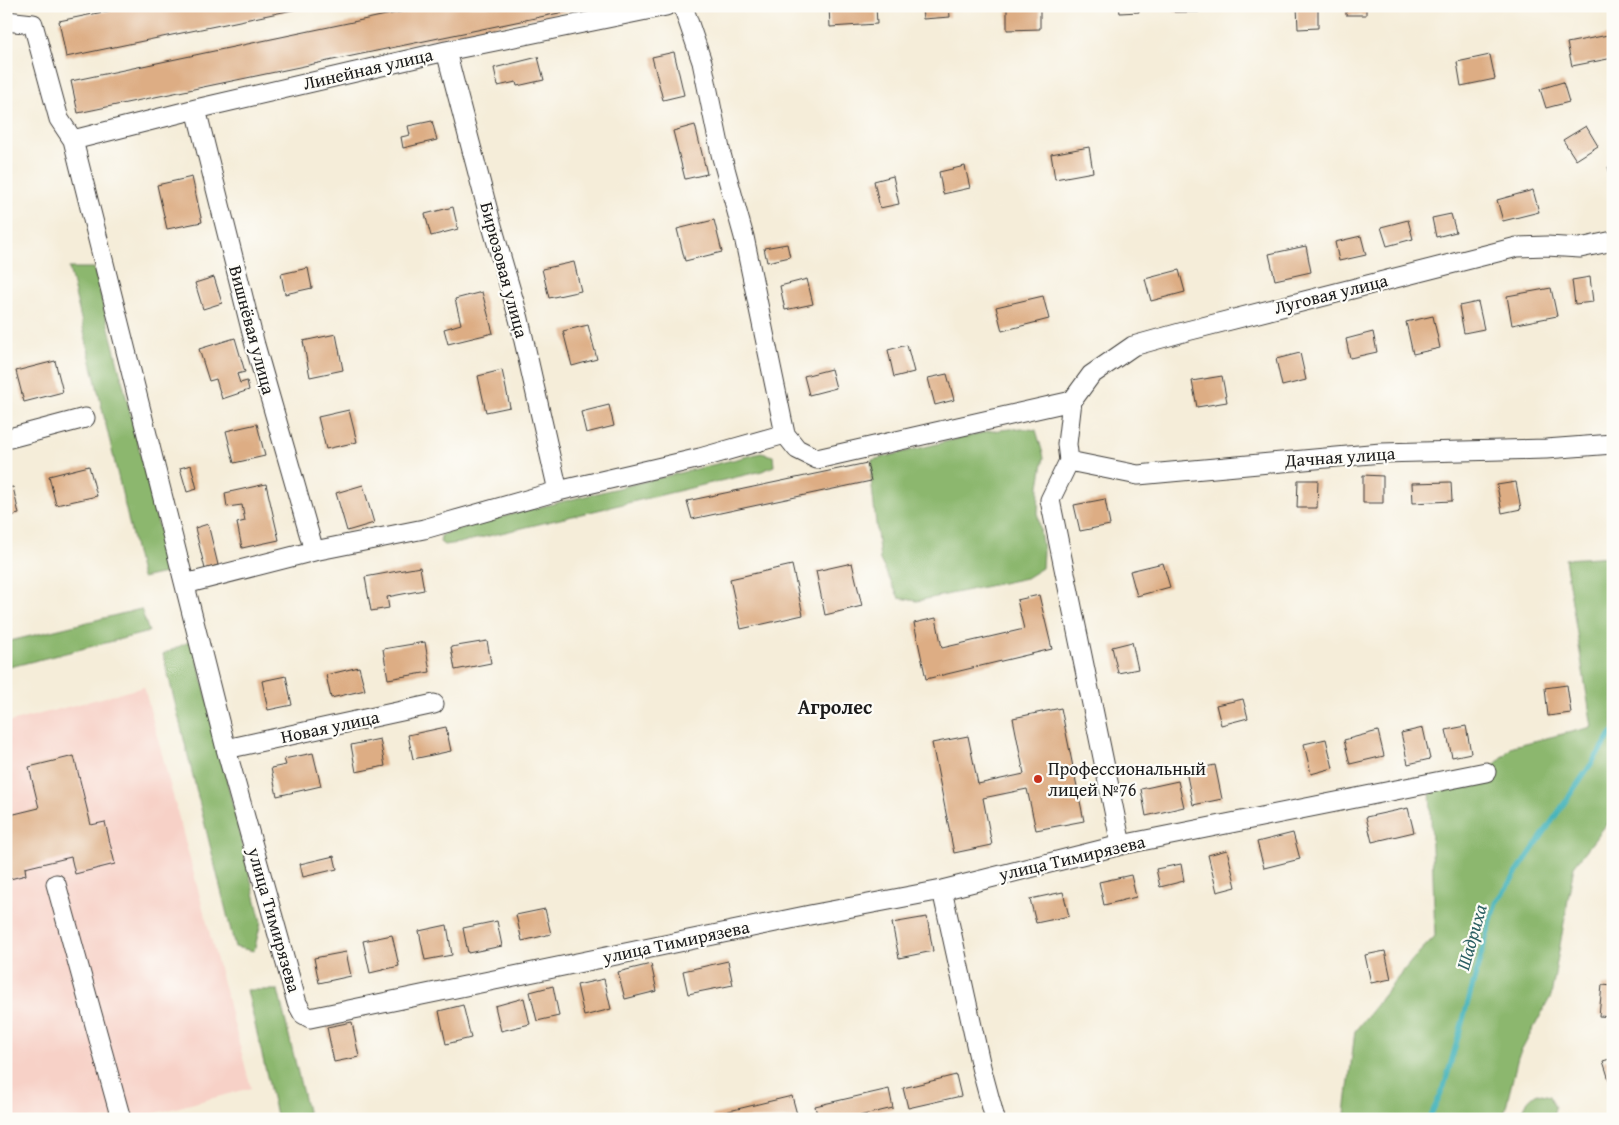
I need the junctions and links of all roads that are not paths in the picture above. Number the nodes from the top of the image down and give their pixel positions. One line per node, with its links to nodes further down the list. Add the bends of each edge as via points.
1 (666, 6): 4 (street, Линейная улица)
2 (683, 6): 10 (street, via 702,62 721,154 744,237)
3 (6, 21): 6 (street, улица Тимирязева, via 33,24 59,118)
4 (446, 50): 5 (street, Линейная улица); 14 (street, Бирюзовая улица, via 519,319)
5 (196, 108): 6 (street, Линейная улица); 15 (street, Вишнёвая улица, via 255,345)
6 (73, 140): 16 (street, улица Тимирязева)
7 (1613, 241): 8 (street, Луговая улица, via 1580,248 1518,247 1133,346 1091,375)
8 (1072, 401): 10 (street, via 817,460 797,449); 13 (street, via 1067,444)
9 (85, 418): 11 (street)
10 (785, 434): 14 (street, via 700,458)
11 (6, 438)
12 (1613, 444): 13 (street, Дачная улица, via 1381,453 1138,476)
13 (1069, 461): 20 (street, via 1050,500)
14 (558, 491): 15 (street, via 424,529)
15 (314, 551): 16 (street)
16 (185, 584): 18 (street, улица Тимирязева)
17 (434, 704): 18 (street, Новая улица)
18 (226, 749): 22 (street, улица Тимирязева, via 296,1003 310,1018)
19 (1486, 772): 20 (street, улица Тимирязева)
20 (1121, 845): 22 (street, улица Тимирязева)
21 (56, 884): 23 (street)
22 (942, 890): 24 (street)
23 (121, 1119)
24 (995, 1119)

